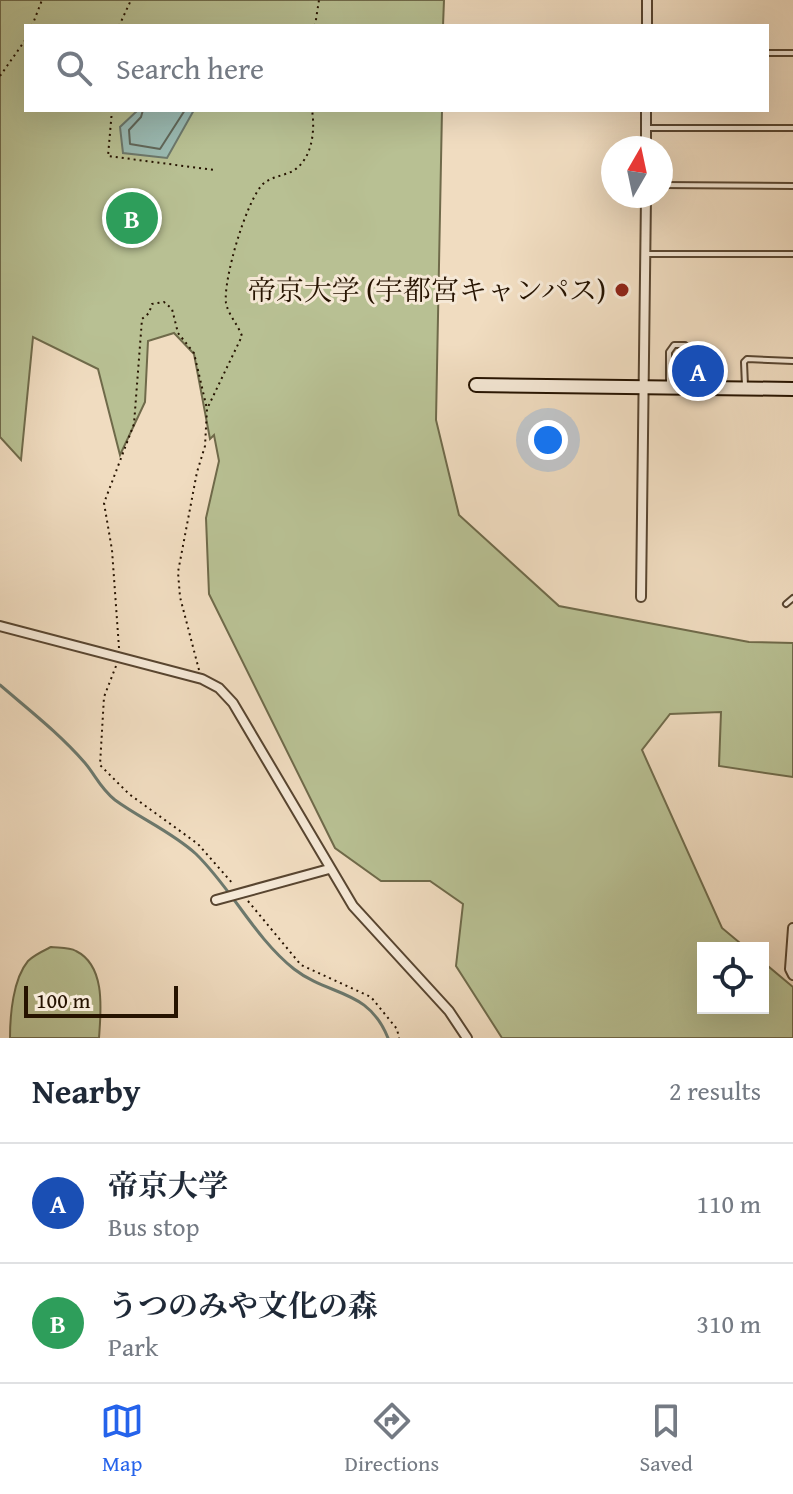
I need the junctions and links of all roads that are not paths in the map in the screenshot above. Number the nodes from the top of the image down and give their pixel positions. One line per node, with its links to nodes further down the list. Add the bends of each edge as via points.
1 (647, 0): 2 (street)
2 (647, 24)
3 (769, 53): 4 (lane)
4 (793, 53)
5 (646, 112): 6 (street)
6 (646, 128): 7 (lane); 8 (street)
7 (793, 128)
8 (646, 136)
9 (673, 185): 10 (lane)
10 (793, 186)
11 (646, 208): 12 (street)
12 (646, 254): 13 (lane); 16 (street)
13 (793, 254)
14 (793, 361): 19 (lane, via 747,359)
15 (476, 385): 16 (street)
16 (645, 387): 17 (street); 21 (street)
17 (669, 387): 18 (street); 18 (lane, via 669,352 674,345 685,345)
18 (690, 388): 19 (street)
19 (745, 388): 20 (street)
20 (793, 389)
21 (641, 597)
22 (793, 598): 23 (lane)
23 (786, 604)
24 (0, 626): 25 (street, via 202,679 219,688 233,703)
25 (329, 869): 26 (street); 29 (street, via 370,928 449,1011)
26 (216, 900)
27 (793, 928): 28 (street)
28 (793, 975)
29 (467, 1038)

